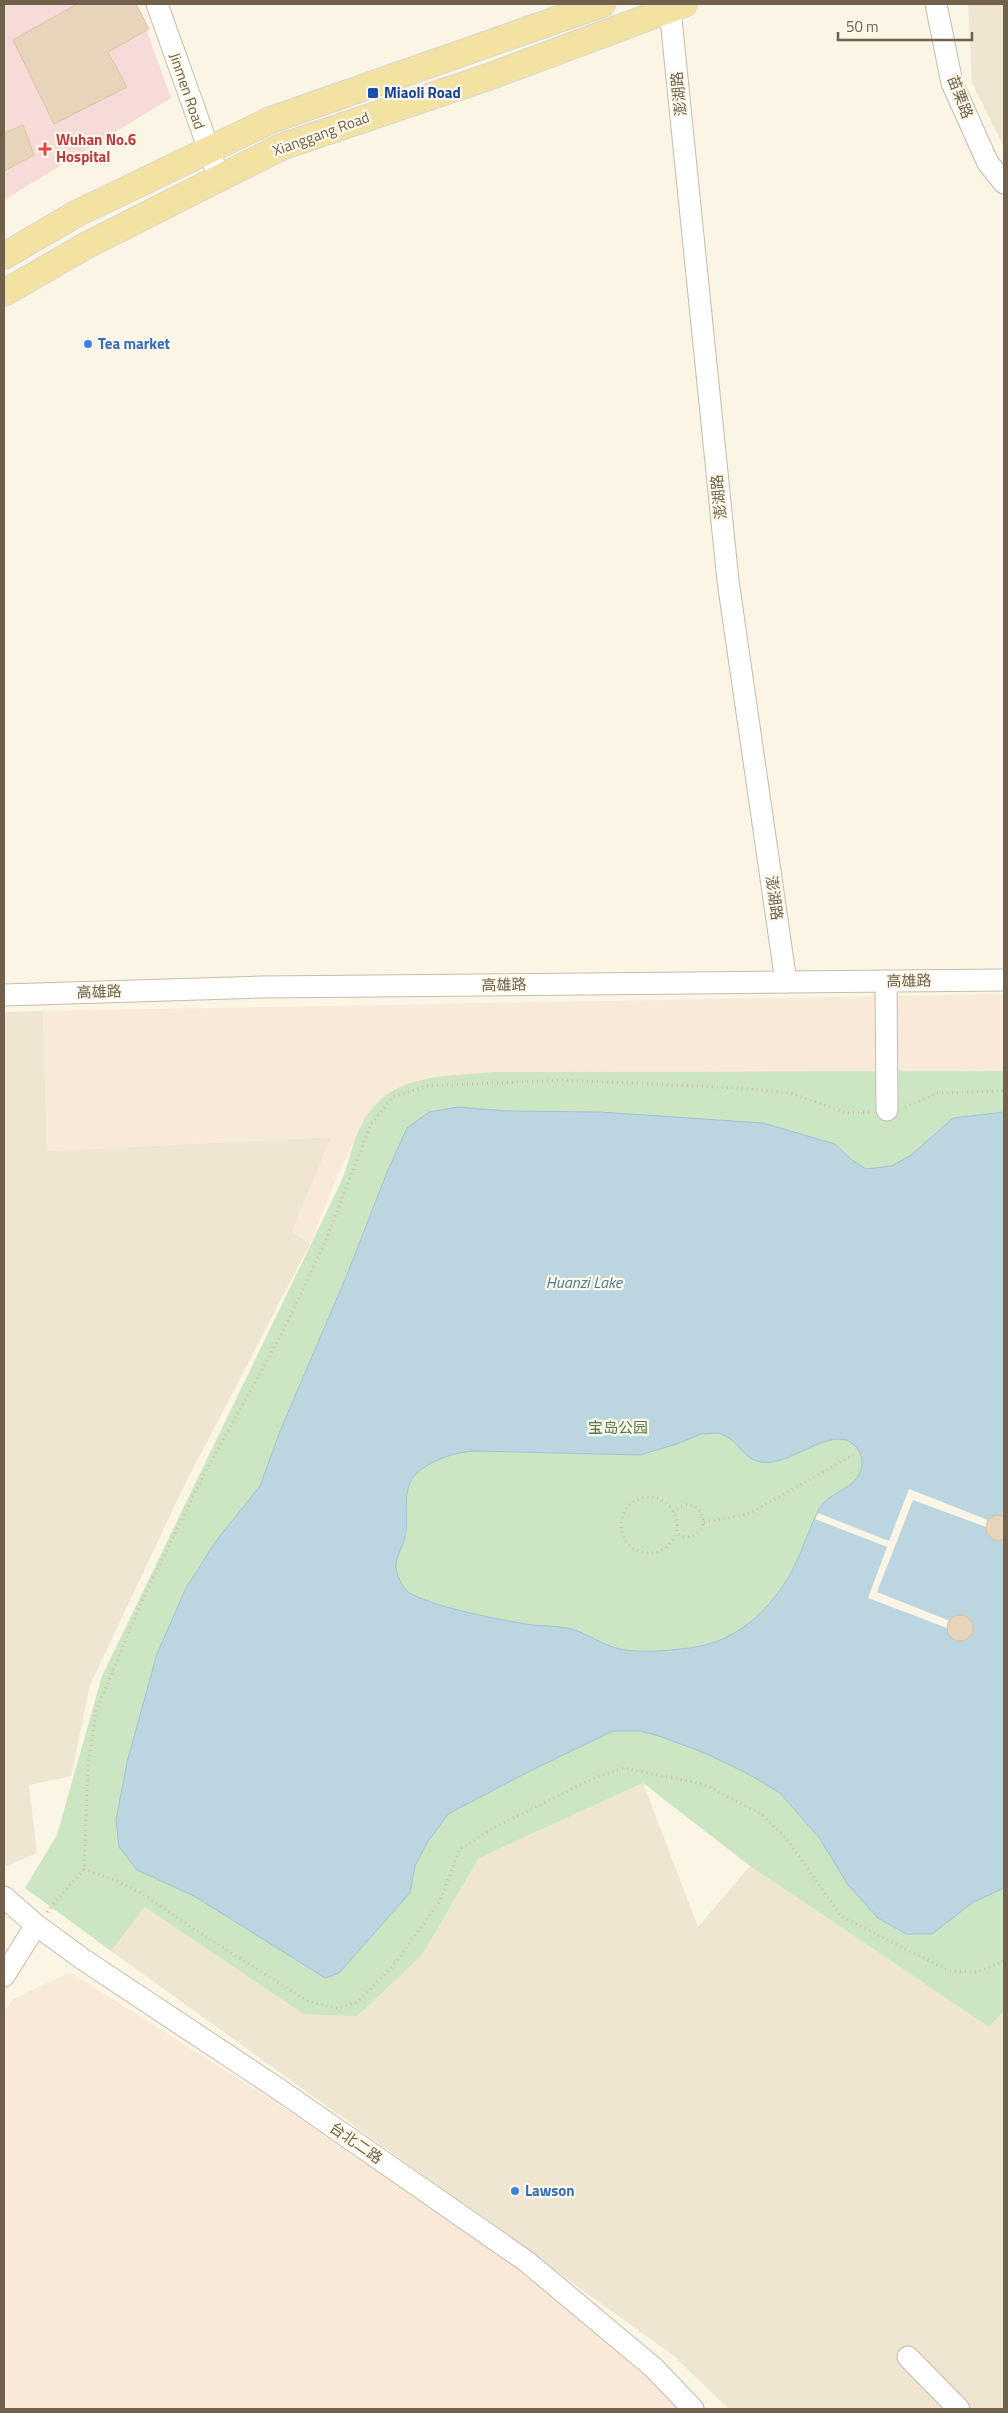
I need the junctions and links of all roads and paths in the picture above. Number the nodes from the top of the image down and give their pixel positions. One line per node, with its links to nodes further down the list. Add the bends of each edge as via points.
1 (157, 4): 5 (street, Jinmen Road)
2 (602, 4): 5 (main road, Xianggang Road, via 271,120)
3 (936, 4): 7 (street, 苗栗路, via 952,83 988,163)
4 (677, 6): 6 (main road, Xianggang Road, via 488,77 281,147); 12 (street, 澎湖路, via 728,581)
5 (208, 150): 6 (street, Jinmen Road); 8 (main road, Xianggang Road, via 76,214)
6 (219, 178): 9 (main road, Xianggang Road, via 87,245)
7 (1004, 183)
8 (4, 256)
9 (4, 293)
10 (1004, 980): 11 (street, 高雄路)
11 (886, 981): 12 (street, 高雄路); 15 (street)
12 (786, 982): 13 (street, 高雄路, via 261,987)
13 (4, 994)
14 (1004, 1091): 15 (path, via 938,1094 909,1107)
15 (887, 1110): 20 (path, via 846,1113 791,1093 739,1088 562,1080 427,1086 393,1097 371,1124 323,1247 280,1337 202,1478 142,1601 96,1711 88,1767)
16 (856, 1454): 18 (path, via 754,1511)
17 (673, 1512): 18 (path, via 681,1505 692,1505 700,1510); 19 (path); 19 (path, via 663,1500 644,1497 624,1512 621,1530 629,1545 646,1553 664,1549)
18 (704, 1522): 19 (path, via 701,1530 692,1536)
19 (676, 1533)
20 (84, 1869): 22 (path); 23 (path, via 117,1880 146,1896 309,2002 338,2008 357,2002 393,1966 440,1901 459,1850 495,1827 594,1778 624,1768 703,1784 761,1814 786,1838 841,1916 892,1942 950,1970 978,1972)
21 (4, 1897): 22 (street, 台北二路)
22 (36, 1925): 24 (street); 26 (street, 台北二路, via 526,2261 654,2368)
23 (1004, 1961)
24 (4, 1976)
25 (908, 2357): 27 (street)
26 (693, 2409)
27 (958, 2409)

